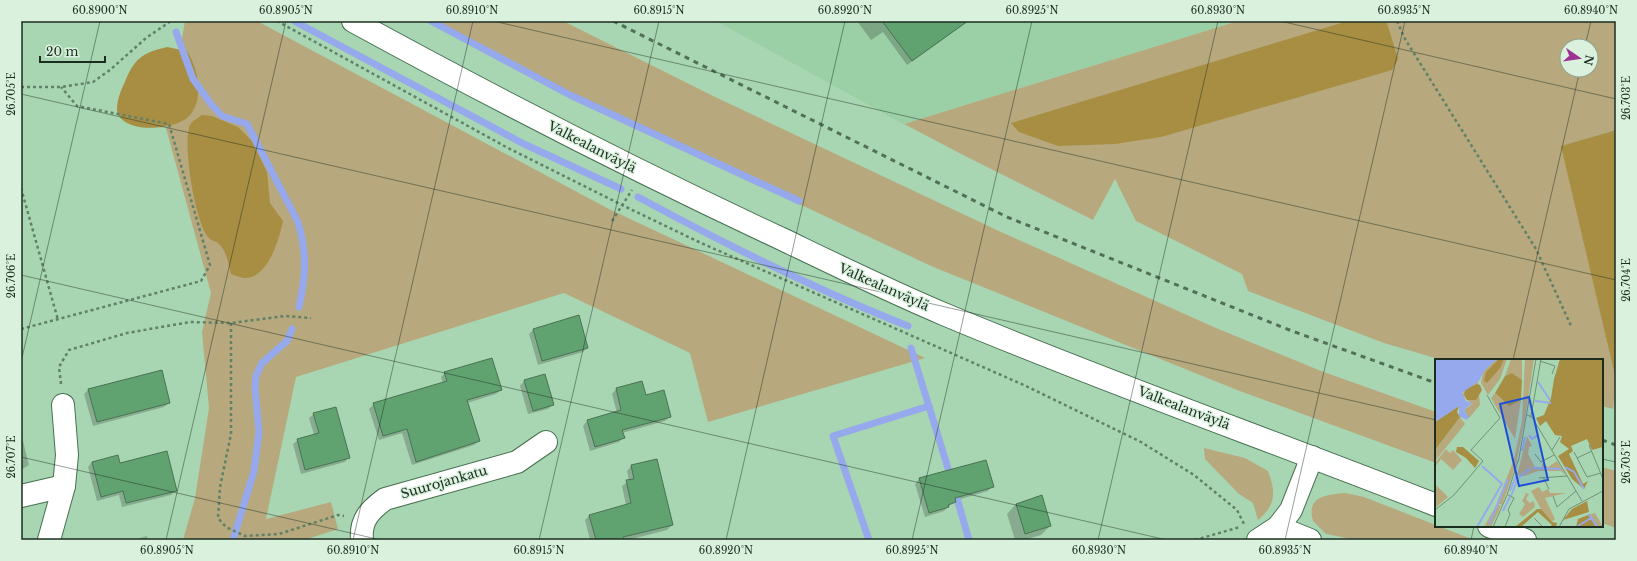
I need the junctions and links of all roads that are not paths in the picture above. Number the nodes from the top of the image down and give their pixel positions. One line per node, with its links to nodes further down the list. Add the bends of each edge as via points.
1 (353, 21): 4 (main road, Valkealanväylä, via 526,114 641,172 944,314)
2 (63, 404): 5 (main road, via 67,454)
3 (546, 442): 10 (main road, Suurojankatu, via 517,462 385,499 373,508)
4 (1312, 457): 7 (main road, Valkealanväylä); 8 (main road, via 1290,510)
5 (64, 486): 6 (main road); 12 (main road)
6 (21, 496)
7 (1435, 505)
8 (1278, 527): 11 (main road); 13 (main road)
9 (1492, 527): 14 (main road)
10 (363, 530)
11 (1251, 533)
12 (49, 540)
13 (1310, 540)
14 (1525, 540)

